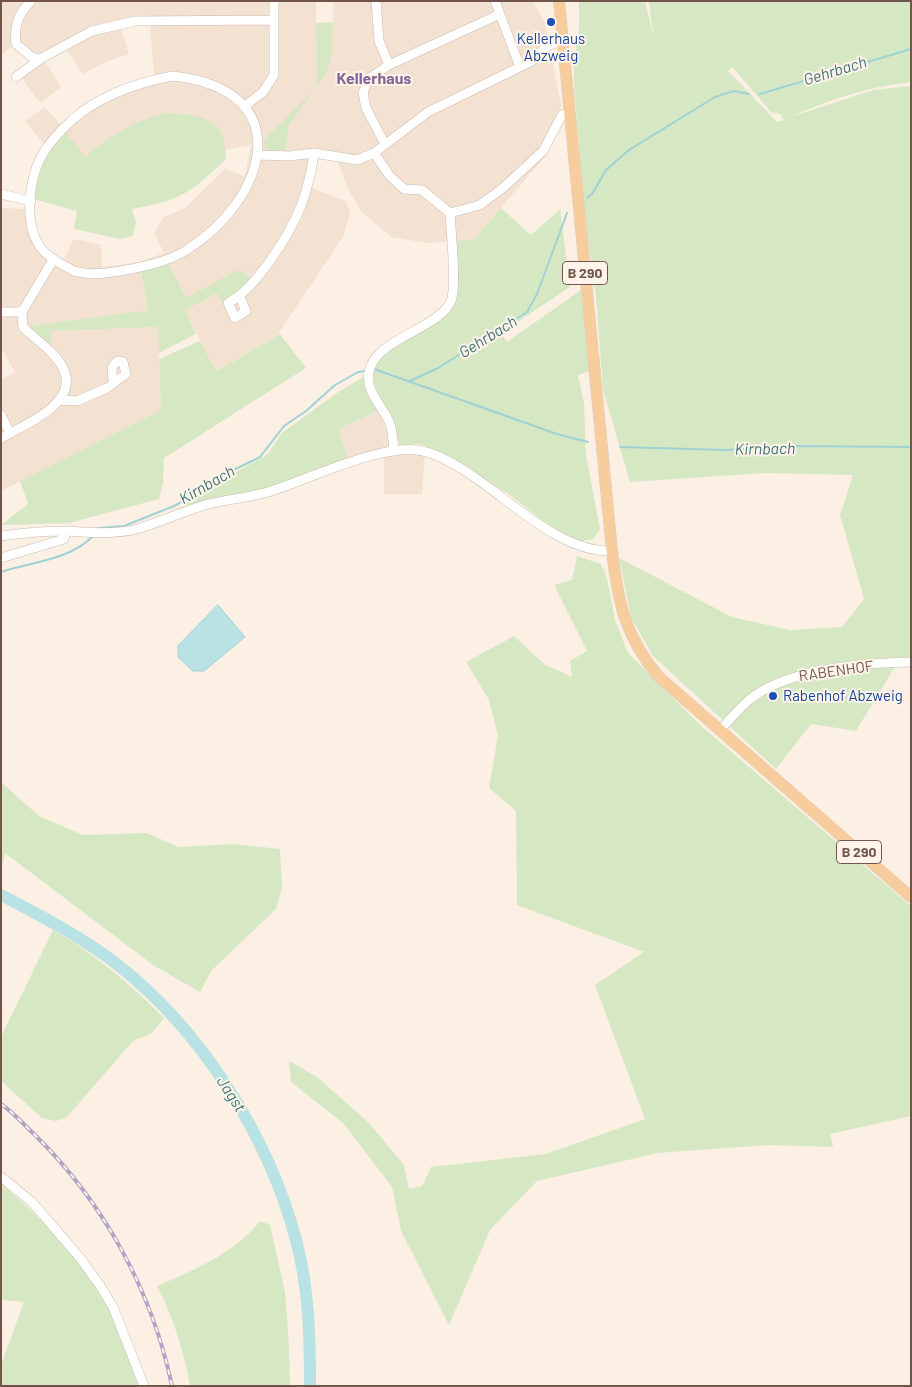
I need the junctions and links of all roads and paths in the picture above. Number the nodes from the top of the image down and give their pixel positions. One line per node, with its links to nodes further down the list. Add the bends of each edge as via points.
1 (31, 1): 9 (street, via 14,29 16,44 32,57)
2 (274, 1): 7 (street)
3 (376, 1): 10 (street, via 379,42)
4 (496, 1): 6 (street)
5 (559, 1): 8 (main road, B 290)
6 (500, 14): 10 (street); 11 (street)
7 (274, 20): 9 (street, via 118,24 92,31); 13 (street, via 274,75 263,92)
8 (562, 41): 11 (street, via 547,46 532,61); 14 (main road, B 290)
9 (40, 59): 12 (street)
10 (389, 65): 15 (street, via 368,79 363,93 366,108)
11 (520, 67): 15 (street, via 428,112)
12 (16, 77)
13 (245, 106): 18 (street, via 252,114 257,129); 20 (street, via 219,87 190,78 172,76 126,88 100,100 73,120 47,147 34,174)
14 (569, 113): 21 (street, via 562,115 543,151 504,187 480,205); 34 (main road, B 290)
15 (385, 144): 17 (street)
16 (314, 153): 17 (street, via 357,160); 18 (street, via 289,156); 23 (street, via 301,205 292,224 261,273)
17 (374, 153): 21 (street, via 404,190 422,190)
18 (259, 154): 22 (street, via 244,194 222,222 184,251 157,263 98,274 77,272)
19 (1, 194): 20 (street)
20 (31, 201): 22 (street, via 32,230 39,245)
21 (450, 213): 31 (street, via 451,301 440,314 374,358 368,373 371,391 390,424)
22 (53, 260): 25 (street)
23 (240, 297)
24 (1, 312): 25 (street)
25 (22, 312): 27 (street, via 23,327 56,357 64,369 65,384)
26 (115, 382): 27 (street, via 77,401)
27 (60, 400): 29 (street, via 53,409)
28 (1, 415): 29 (street)
29 (10, 433): 30 (street)
30 (1, 438)
31 (394, 451): 32 (street, via 348,463 266,493 234,498 136,529 105,534); 34 (street, via 415,450 438,456 476,478 554,535 586,549)
32 (66, 531): 33 (street); 35 (street, via 64,539)
33 (1, 536)
34 (612, 551): 37 (main road, B 290, via 619,602 637,648 659,677)
35 (1, 558)
36 (911, 662): 37 (street, RABENHOF, via 791,677 750,700)
37 (720, 730): 38 (main road, B 290)
38 (911, 897)
39 (1, 1177): 40 (street, via 32,1202 100,1284 113,1307)
40 (144, 1386)

